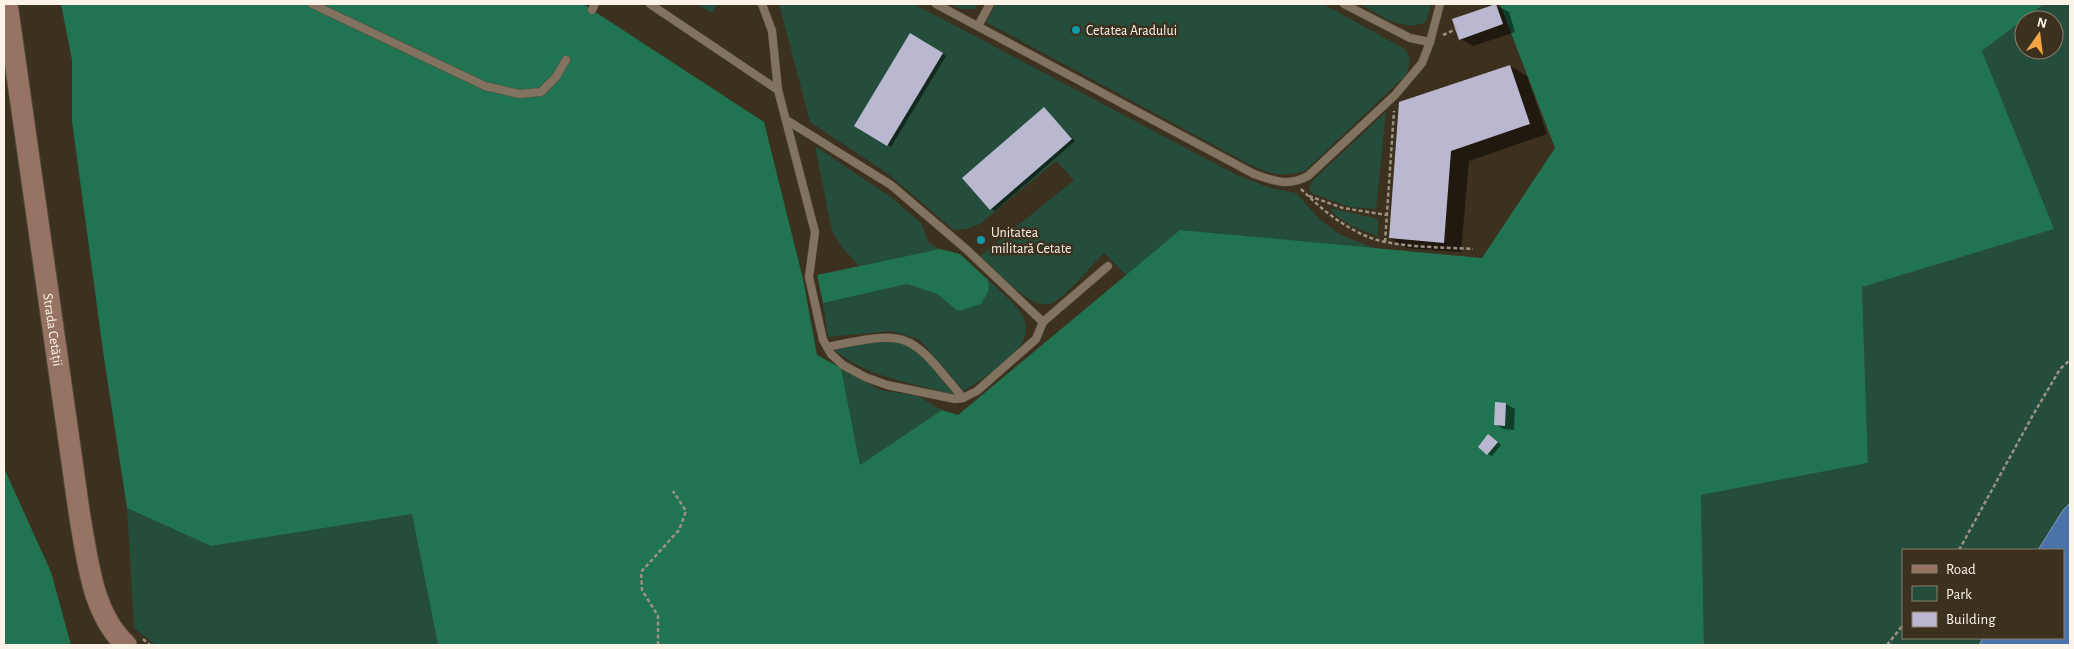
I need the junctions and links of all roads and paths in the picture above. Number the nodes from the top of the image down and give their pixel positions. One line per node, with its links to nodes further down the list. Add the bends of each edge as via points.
1 (7, 4): 28 (main road, Strada Cetății, via 80,518 95,593 104,614)
2 (312, 4): 11 (lane, via 485,86 519,94 540,92)
3 (650, 4): 12 (lane)
4 (762, 4): 12 (lane, via 772,31)
5 (936, 4): 9 (lane)
6 (990, 4): 9 (lane)
7 (1344, 4): 10 (lane, via 1410,38)
8 (1440, 4): 10 (lane)
9 (978, 26): 15 (lane, via 1254,174)
10 (1430, 42): 13 (lane, via 1422,63)
11 (566, 60)
12 (778, 90): 14 (lane)
13 (1395, 95): 15 (lane, via 1308,176); 17 (path)
14 (788, 121): 21 (lane, via 891,185); 22 (lane, via 815,232 809,276)
15 (1294, 183): 16 (path)
16 (1307, 196): 17 (path, via 1343,208); 18 (path, via 1328,215 1367,237)
17 (1387, 215): 18 (path)
18 (1385, 242): 19 (path)
19 (1473, 249)
20 (1108, 266): 21 (lane)
21 (1043, 322): 24 (lane, via 1036,339 977,390)
22 (827, 347): 24 (lane, via 843,365 887,385); 24 (lane, via 874,337 902,338 927,354)
23 (2070, 360): 26 (path, via 2060,369 2033,415)
24 (963, 398)
25 (673, 491): 29 (path, via 686,511 679,530 641,572 642,590 658,616)
26 (1960, 549)
27 (1902, 626): 30 (path)
28 (126, 645)
29 (658, 645)
30 (1887, 645)

